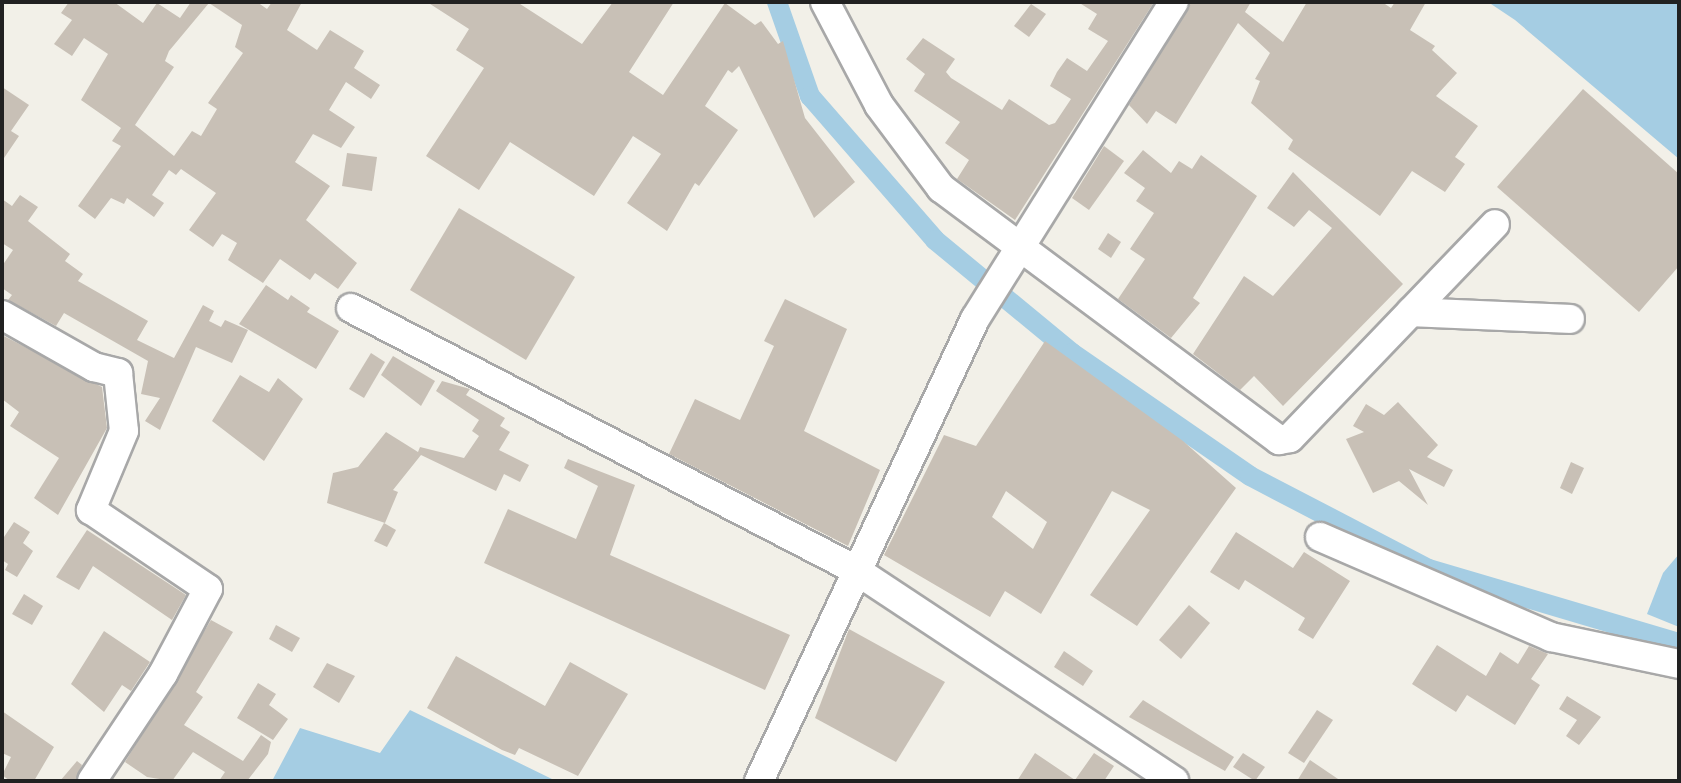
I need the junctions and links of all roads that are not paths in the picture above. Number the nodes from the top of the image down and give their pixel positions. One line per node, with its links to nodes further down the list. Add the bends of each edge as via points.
1 (825, 2): 4 (street, via 907,148)
2 (1174, 2): 4 (street)
3 (1495, 224): 6 (street)
4 (1014, 257): 6 (street, via 1286,441); 10 (street, via 975,319)
5 (351, 308): 10 (street)
6 (1411, 312): 8 (street)
7 (2, 315): 12 (street, via 94,367 118,373 124,431 91,510 208,589 163,674)
8 (1570, 319)
9 (1320, 537): 11 (street, via 1551,637)
10 (854, 569): 13 (street); 14 (street)
11 (1679, 664)
12 (92, 781)
13 (759, 781)
14 (1174, 781)

